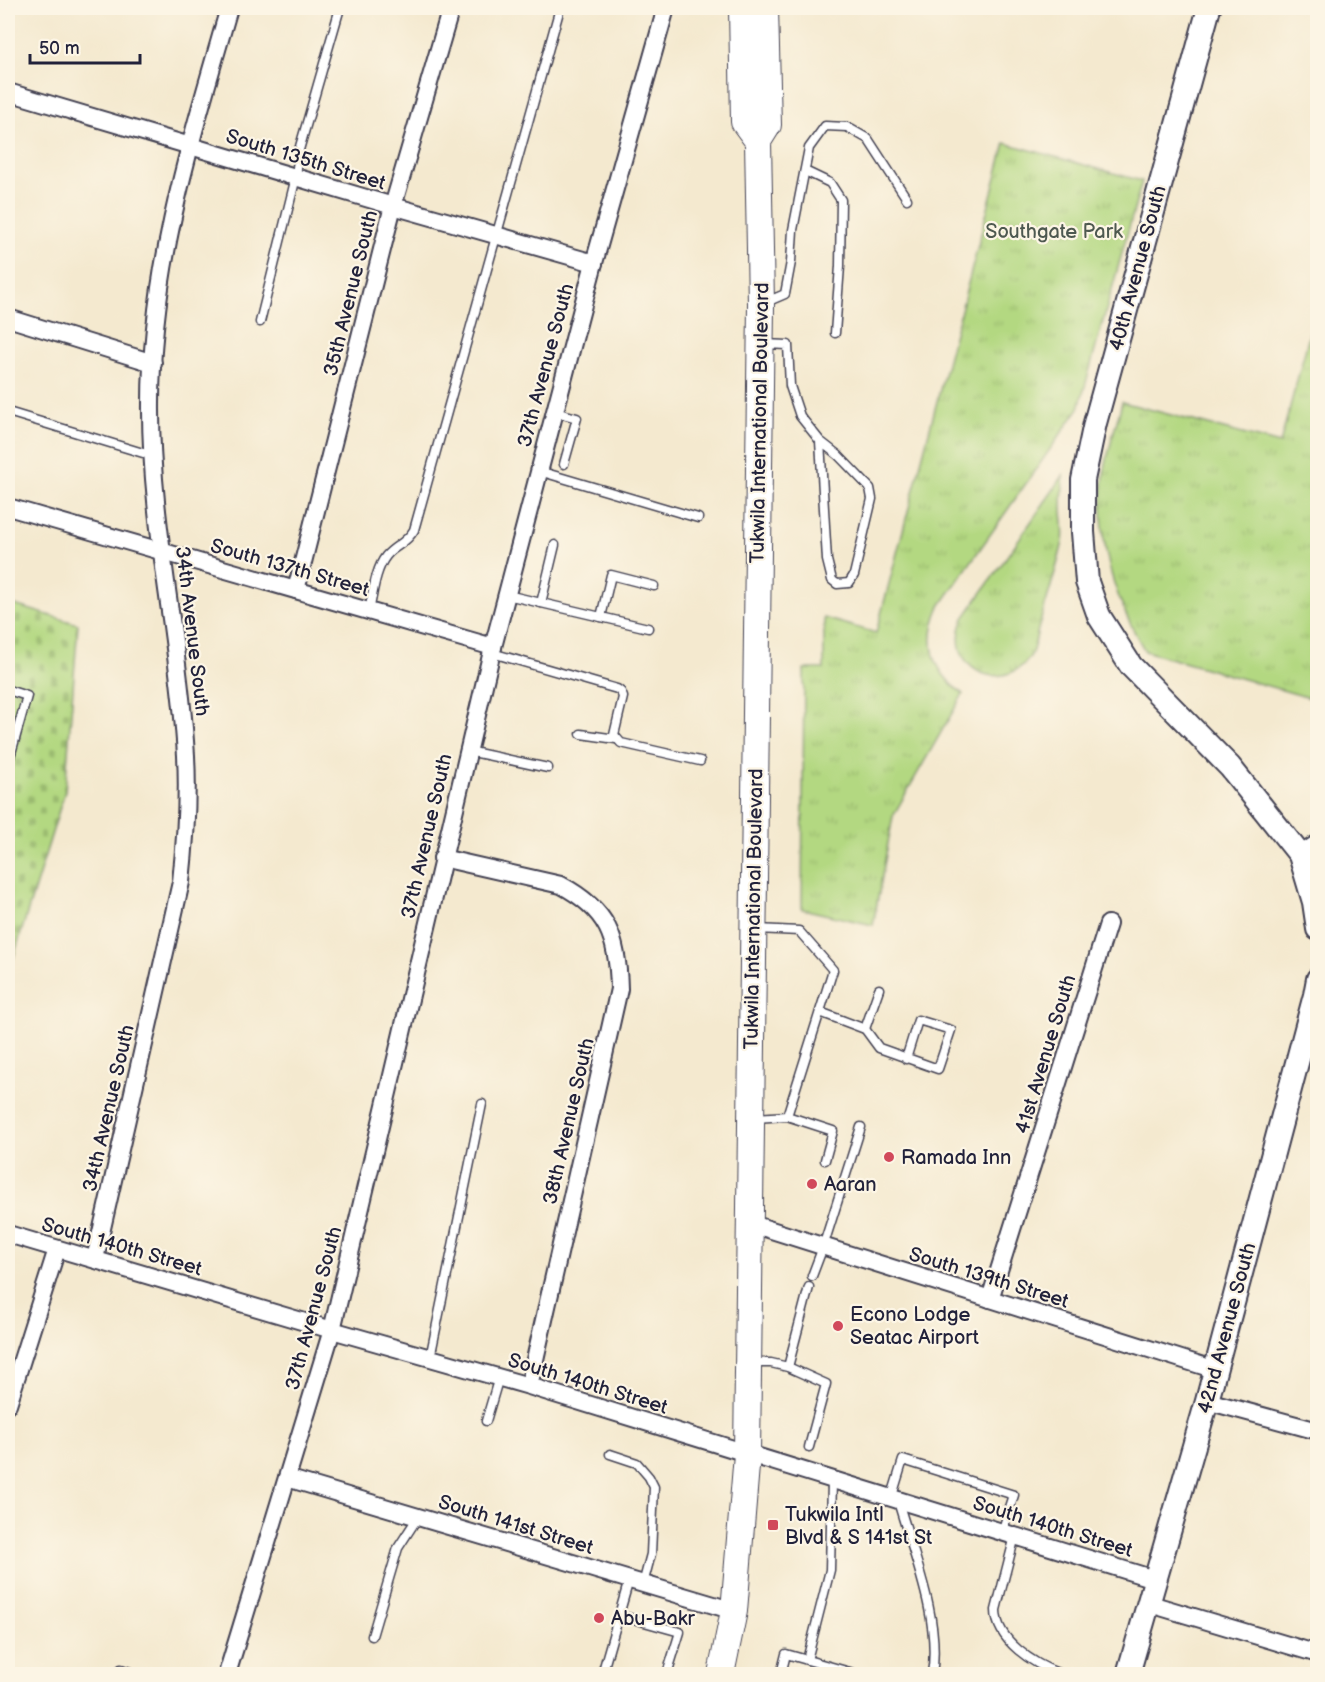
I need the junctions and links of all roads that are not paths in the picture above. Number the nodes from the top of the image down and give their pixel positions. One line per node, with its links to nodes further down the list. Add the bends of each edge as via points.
1 (229, 8): 11 (street, 34th Avenue South)
2 (340, 8): 13 (lane, via 299,150)
3 (450, 8): 15 (street, 35th Avenue South)
4 (560, 8): 16 (lane)
5 (666, 8): 17 (street, 37th Avenue South)
6 (742, 8): 10 (main road, Tukwila International Boulevard, via 744,122)
7 (765, 8): 10 (main road, Tukwila International Boulevard, via 768,125)
8 (1203, 9): 49 (street, 40th Avenue South, via 1083,480 1087,582 1099,616 1131,666)
9 (8, 92): 11 (street, South 135th Street)
10 (758, 141): 18 (main road, Tukwila International Boulevard)
11 (189, 146): 13 (street, South 135th Street); 23 (street, 34th Avenue South, via 163,259)
12 (805, 171): 14 (lane, via 809,148 825,126 847,128 868,139); 18 (lane, via 785,294); 21 (lane, via 830,183 841,200)
13 (296, 177): 15 (street, South 135th Street); 20 (lane)
14 (907, 199)
15 (393, 206): 16 (street, South 135th Street); 35 (street, 35th Avenue South)
16 (496, 235): 17 (street, South 135th Street); 38 (lane, via 414,530 381,563)
17 (594, 263): 25 (street, 37th Avenue South)
18 (760, 304): 22 (main road, Tukwila International Boulevard)
19 (8, 318): 23 (street)
20 (260, 322)
21 (835, 333)
22 (760, 344): 26 (lane, via 788,345 790,386 800,416); 52 (main road, Tukwila International Boulevard)
23 (153, 363): 27 (street, 34th Avenue South)
24 (8, 412): 27 (lane)
25 (555, 412): 28 (lane, via 577,418); 29 (street, 37th Avenue South)
26 (820, 441): 26 (lane, via 827,560 832,580 837,584 849,583 855,575 872,499 870,488)
27 (153, 456): 33 (street, 34th Avenue South)
28 (564, 464)
29 (539, 471): 31 (lane); 36 (street, 37th Avenue South)
30 (8, 507): 33 (street, South 137th Street)
31 (698, 518)
32 (555, 545): 37 (lane)
33 (161, 552): 35 (street, South 137th Street); 68 (street, 34th Avenue South, via 186,743 186,833 181,882)
34 (654, 586): 39 (lane, via 610,575)
35 (296, 590): 38 (street, South 137th Street)
36 (507, 595): 37 (lane); 41 (street, 37th Avenue South)
37 (541, 603): 39 (lane)
38 (369, 611): 41 (street, South 137th Street)
39 (601, 617): 40 (lane)
40 (648, 628)
41 (492, 650): 44 (lane, via 617,689 622,697); 45 (street, 37th Avenue South)
42 (8, 690): 47 (lane, via 27,696)
43 (581, 734): 44 (lane)
44 (616, 739): 46 (lane)
45 (468, 751): 48 (lane); 50 (street, 37th Avenue South)
46 (700, 761)
47 (8, 764)
48 (548, 768)
49 (1308, 849): 53 (street)
50 (442, 858): 72 (street, 37th Avenue South); 78 (street, 38th Avenue South, via 561,885 597,913 612,935 618,959 619,989)
51 (1108, 924): 71 (street, 41st Avenue South)
52 (753, 928): 56 (lane, via 799,931 833,970); 61 (main road, Tukwila International Boulevard)
53 (1317, 929)
54 (1317, 979): 76 (street, 42nd Avenue South)
55 (879, 989): 57 (lane)
56 (820, 1012): 57 (lane); 60 (lane)
57 (865, 1029): 58 (lane, via 879,1048)
58 (906, 1059): 58 (lane, via 938,1069 951,1030 918,1020)
59 (482, 1104): 73 (lane)
60 (787, 1116): 61 (lane); 63 (lane, via 833,1131)
61 (751, 1118): 64 (main road, Tukwila International Boulevard)
62 (861, 1127): 66 (lane)
63 (825, 1160)
64 (749, 1223): 66 (street, South 139th Street); 74 (main road, Tukwila International Boulevard)
65 (8, 1234): 67 (street, South 140th Street)
66 (823, 1247): 69 (lane); 71 (street, South 139th Street)
67 (57, 1249): 68 (street, South 140th Street); 80 (street)
68 (95, 1259): 72 (street, South 140th Street)
69 (812, 1276)
70 (809, 1287): 75 (lane)
71 (990, 1299): 76 (street, South 139th Street)
72 (332, 1330): 73 (street, South 140th Street); 86 (street, 37th Avenue South)
73 (430, 1358): 77 (street, South 140th Street)
74 (748, 1363): 75 (lane); 85 (main road, Tukwila International Boulevard)
75 (788, 1367): 83 (lane, via 826,1384)
76 (1216, 1370): 79 (street, 42nd Avenue South)
77 (499, 1377): 78 (street, South 140th Street); 81 (lane)
78 (529, 1386): 85 (street, South 140th Street)
79 (1207, 1401): 82 (street); 91 (street, 42nd Avenue South)
80 (8, 1404)
81 (486, 1421)
82 (1317, 1431)
83 (809, 1447)
84 (610, 1454): 92 (lane, via 636,1463 654,1487 651,1554)
85 (747, 1454): 87 (street, South 140th Street); 94 (main road, Tukwila International Boulevard)
86 (287, 1478): 89 (street, South 141st Street); 101 (street, 37th Avenue South)
87 (832, 1481): 88 (street, South 140th Street); 98 (lane, via 830,1570)
88 (894, 1500): 90 (street, South 140th Street); 90 (lane, via 903,1460 1014,1495); 107 (lane, via 930,1611)
89 (418, 1517): 92 (street, South 141st Street); 96 (lane, via 398,1548)
90 (1009, 1534): 91 (street, South 140th Street); 108 (lane, via 996,1621 1016,1647)
91 (1154, 1579): 93 (street, 42nd Avenue South)
92 (636, 1582): 94 (street, South 141st Street); 95 (lane)
93 (1147, 1603): 97 (street); 109 (street, 42nd Avenue South)
94 (734, 1611): 104 (main road, Tukwila International Boulevard)
95 (619, 1615): 102 (lane); 103 (lane, via 680,1632)
96 (372, 1636)
97 (1317, 1654)
98 (807, 1660): 105 (lane, via 786,1654); 106 (lane)
99 (121, 1669): 100 (lane)
100 (136, 1674)
101 (227, 1674)
102 (602, 1674)
103 (667, 1674)
104 (721, 1674)
105 (781, 1674)
106 (857, 1674)
107 (932, 1674)
108 (1060, 1674)
109 (1128, 1674)

